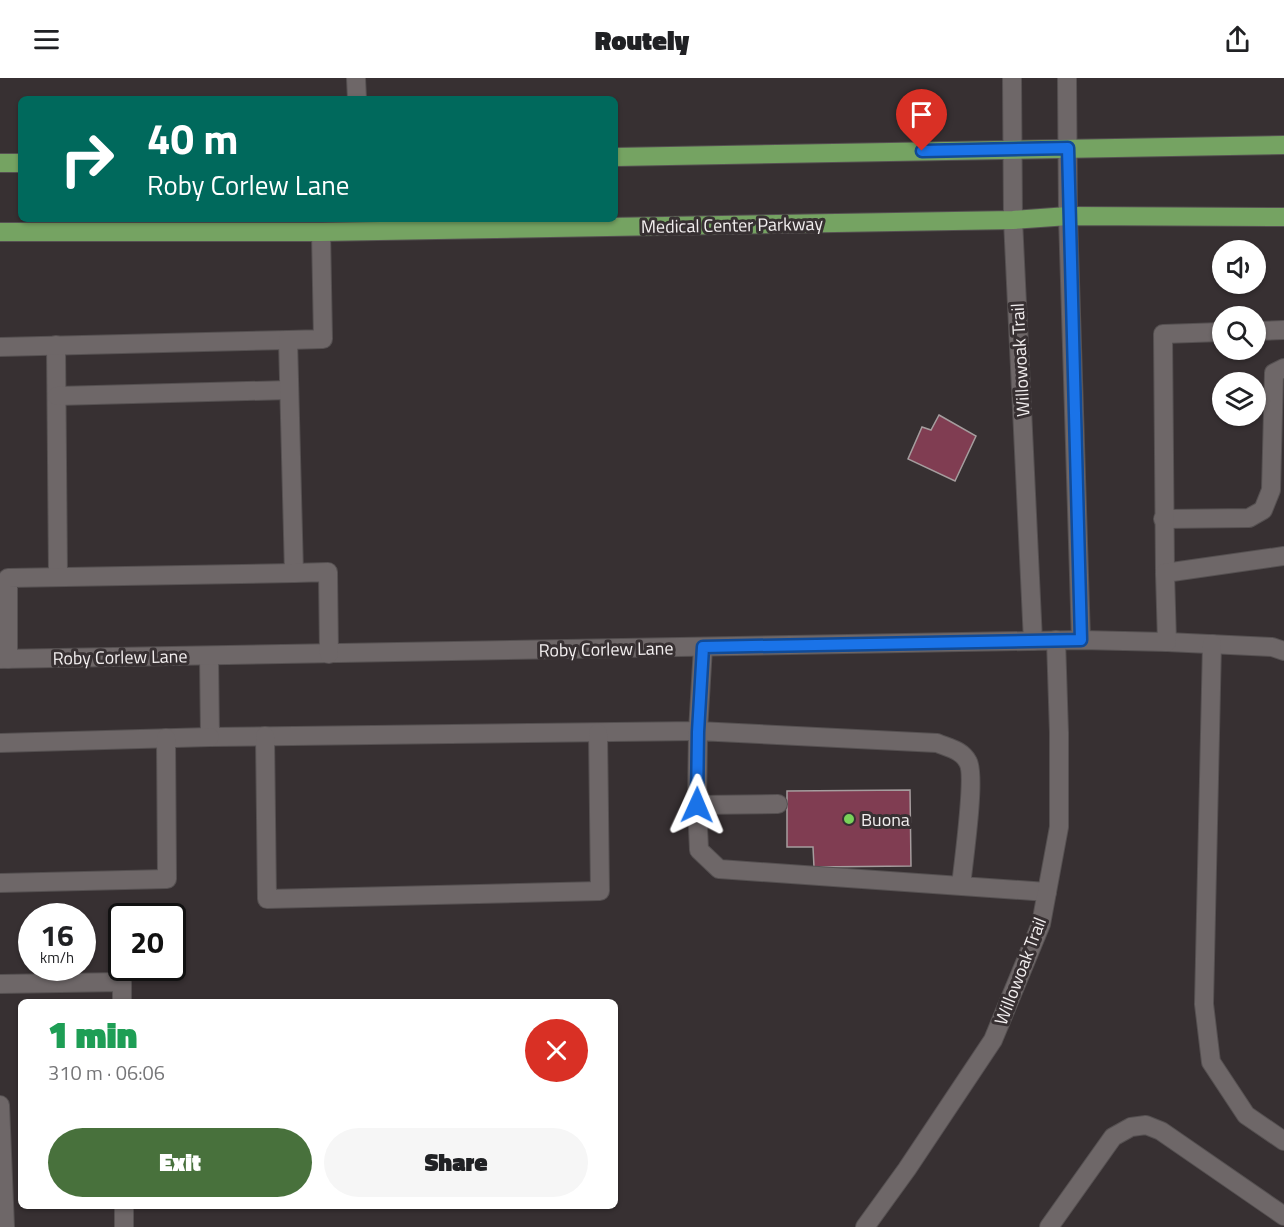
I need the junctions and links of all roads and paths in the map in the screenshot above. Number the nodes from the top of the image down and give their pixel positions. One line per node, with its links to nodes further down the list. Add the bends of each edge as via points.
1 (356, 78): 4 (street)
2 (1012, 78): 7 (street, Willowoak Trail)
3 (1067, 78): 6 (street)
4 (357, 96)
5 (1284, 145): 6 (main road)
6 (1068, 148): 7 (main road); 11 (street)
7 (1013, 149): 8 (main road); 13 (street, Willowoak Trail)
8 (618, 157)
9 (0, 163): 10 (main road)
10 (18, 163)
11 (1068, 216): 12 (main road, Medical Center Parkway); 13 (main road, Medical Center Parkway); 31 (street)
12 (1284, 217)
13 (1014, 220): 15 (main road, Medical Center Parkway); 32 (street, Willowoak Trail)
14 (0, 232): 15 (main road, Medical Center Parkway)
15 (321, 232): 19 (street, via 323,339)
16 (1284, 330): 17 (street)
17 (1266, 331)
18 (1212, 332): 25 (street, via 1163,334)
19 (288, 340): 20 (street); 23 (street)
20 (56, 345): 21 (street); 24 (street)
21 (0, 347)
22 (1284, 368): 25 (street, via 1274,373 1271,490 1263,510 1249,518)
23 (289, 390): 24 (street); 27 (street)
24 (57, 396): 29 (street)
25 (1163, 519): 28 (street)
26 (1284, 556): 28 (street)
27 (294, 573): 29 (street); 37 (street, via 328,572)
28 (1165, 573): 33 (street)
29 (58, 577): 39 (street, via 8,578)
30 (1056, 640): 31 (street, Roby Corlew Lane); 32 (street, Roby Corlew Lane); 50 (street, Willowoak Trail, via 1059,827)
31 (1081, 640): 33 (street, Roby Corlew Lane)
32 (1033, 641): 35 (street, Roby Corlew Lane)
33 (1167, 642): 34 (street, Roby Corlew Lane)
34 (1212, 644): 36 (street, Roby Corlew Lane, via 1272,646); 54 (street, via 1204,1004 1211,1062 1246,1115)
35 (703, 647): 37 (street, Roby Corlew Lane); 40 (street)
36 (1284, 651)
37 (329, 654): 38 (street, Roby Corlew Lane)
38 (208, 656): 39 (street, Roby Corlew Lane); 43 (street)
39 (4, 659)
40 (698, 732): 41 (street); 47 (street); 49 (street, via 938,743 960,751 969,763 971,788)
41 (598, 733): 42 (street); 42 (street, via 600,891 267,899)
42 (265, 736): 43 (street)
43 (210, 737): 44 (street)
44 (166, 738): 45 (street); 48 (street, via 167,879)
45 (0, 743)
46 (778, 804): 47 (street)
47 (697, 805): 49 (street, via 699,850 718,869)
48 (0, 883)
49 (961, 886): 50 (street)
50 (1047, 892): 59 (street, Willowoak Trail, via 1041,924 993,1040)
51 (0, 984): 52 (street, via 122,982)
52 (122, 999)
53 (0, 1105): 57 (street)
54 (1284, 1141)
55 (124, 1209): 58 (street)
56 (1284, 1216): 60 (street, via 1161,1131 1146,1125 1131,1127 1113,1137)
57 (5, 1227)
58 (124, 1227)
59 (865, 1227)
60 (1049, 1227)

